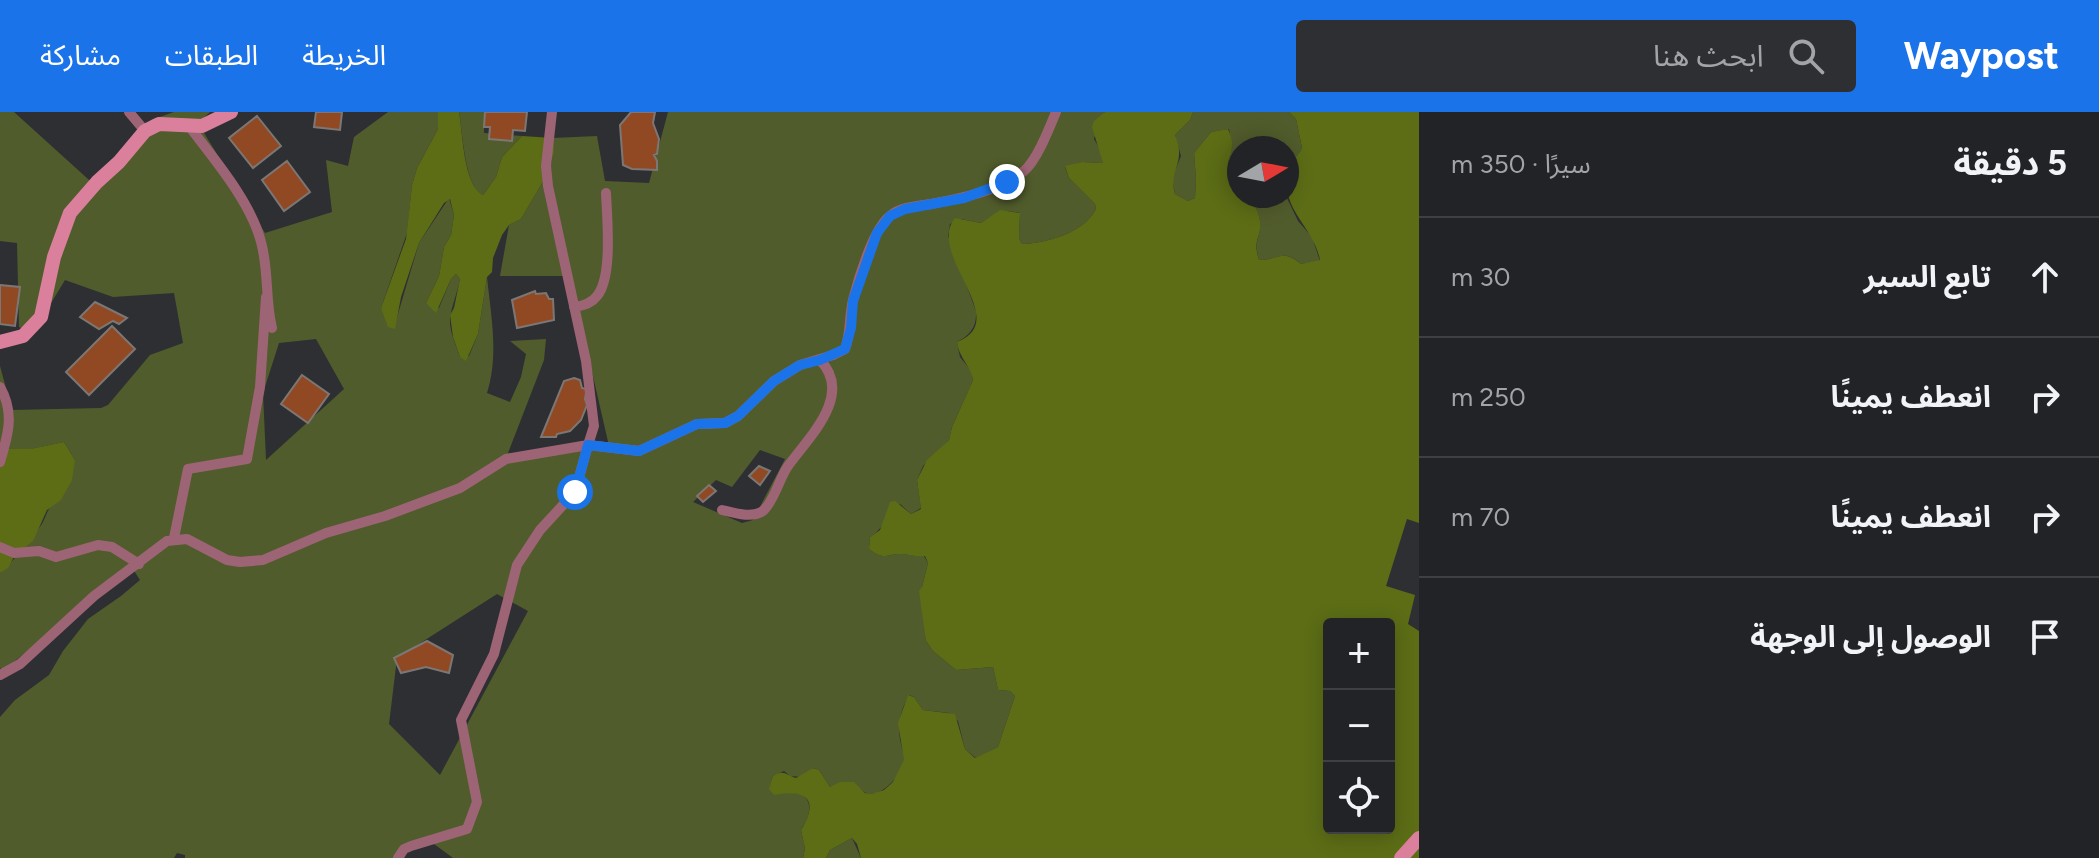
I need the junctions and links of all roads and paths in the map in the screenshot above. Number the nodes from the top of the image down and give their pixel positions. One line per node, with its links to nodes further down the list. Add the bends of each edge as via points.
1 (129, 112): 6 (street)
2 (231, 112): 5 (street, via 212,123)
3 (552, 112): 9 (street, via 548,186)
4 (1056, 112): 12 (street, via 1034,158 1007,182 890,216 877,233 853,301 845,349)
5 (189, 126): 6 (street, via 159,124); 8 (street, via 254,222 262,243)
6 (145, 131): 11 (street, via 70,213 41,317 23,336)
7 (606, 193): 9 (street, via 602,288 591,302)
8 (266, 297): 10 (street); 17 (street, via 260,387 247,459 188,469)
9 (574, 307): 14 (street, via 591,395 594,426)
10 (272, 328)
11 (0, 342)
12 (820, 360): 14 (street, via 774,381 725,423 697,424 639,451); 16 (street, via 830,370 833,385 815,433 787,468 764,510 753,515)
13 (0, 387): 15 (street, via 10,426)
14 (588, 445): 17 (street, via 506,459 460,488 263,560 227,560 187,539); 22 (street, via 575,492 517,565 494,654 461,720 477,802 467,829 411,846)
15 (0, 462)
16 (722, 510)
17 (174, 538): 19 (street)
18 (0, 547): 19 (street, via 56,557 98,545 112,547)
19 (139, 564): 20 (street)
20 (0, 675)
21 (1419, 838): 23 (street)
22 (398, 858)
23 (1401, 858)

